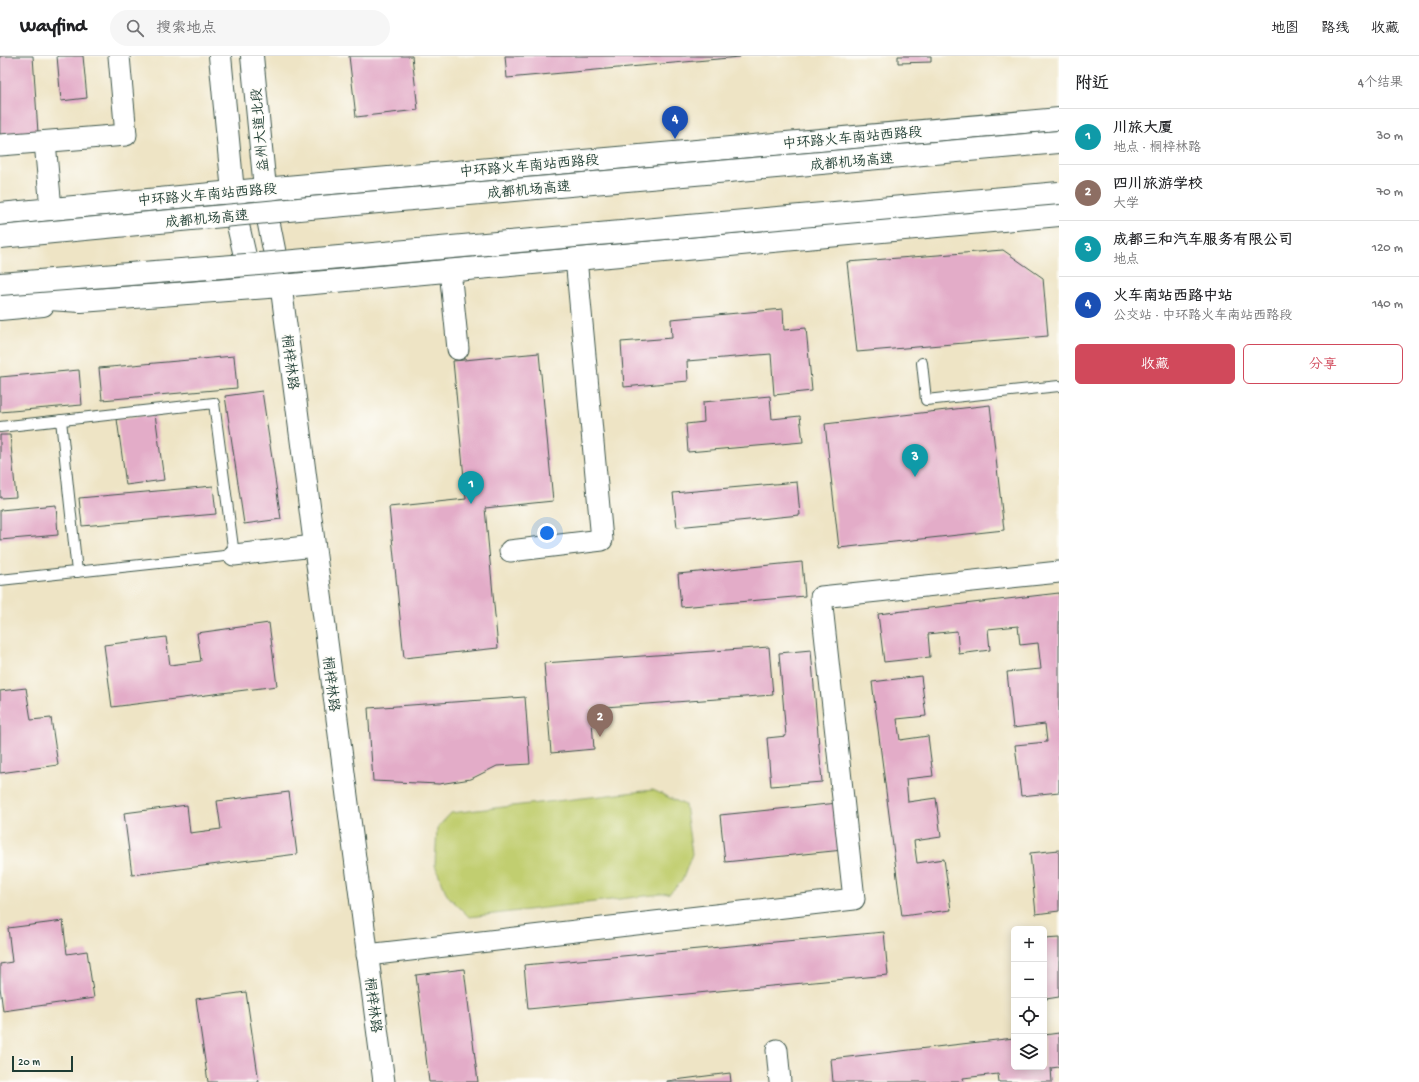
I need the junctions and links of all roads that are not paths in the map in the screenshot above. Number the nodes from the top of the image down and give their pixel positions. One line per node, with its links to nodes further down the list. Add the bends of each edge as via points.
1 (120, 56): 5 (street, via 126,135)
2 (220, 56): 9 (main road)
3 (252, 56): 8 (main road, 益州大道北段)
4 (1059, 119): 8 (main road, 中环路火车南站西路段)
5 (44, 142): 7 (street); 11 (street)
6 (1059, 142): 14 (main road, 成都机场高速, bridge)
7 (0, 146)
8 (264, 189): 9 (main road, 中环路火车南站西路段); 18 (main road, 益州大道北段)
9 (233, 192): 11 (main road, 中环路火车南站西路段); 18 (main road, via 248,270)
10 (1059, 193): 17 (main road, bridge)
11 (51, 209): 12 (main road, 中环路火车南站西路段)
12 (0, 214)
13 (1059, 215): 15 (main road)
14 (0, 237)
15 (576, 258): 16 (main road); 28 (street, via 602,540)
16 (450, 270): 18 (main road); 22 (street)
17 (0, 284)
18 (281, 286): 20 (main road); 27 (street, 桐梓林路)
19 (0, 296): 20 (main road)
20 (81, 301): 21 (main road)
21 (0, 309)
22 (458, 349)
23 (922, 363): 24 (lane, via 926,400)
24 (1059, 386)
25 (61, 420): 26 (lane); 29 (lane, via 214,403); 30 (lane)
26 (0, 426)
27 (314, 546): 29 (street); 33 (street, 桐梓林路)
28 (510, 551)
29 (234, 555): 30 (lane)
30 (77, 572): 32 (lane)
31 (1059, 572): 33 (street, via 821,597 854,899)
32 (0, 580)
33 (367, 956): 35 (street, 桐梓林路)
34 (777, 1050): 36 (street)
35 (384, 1082)
36 (780, 1082)

